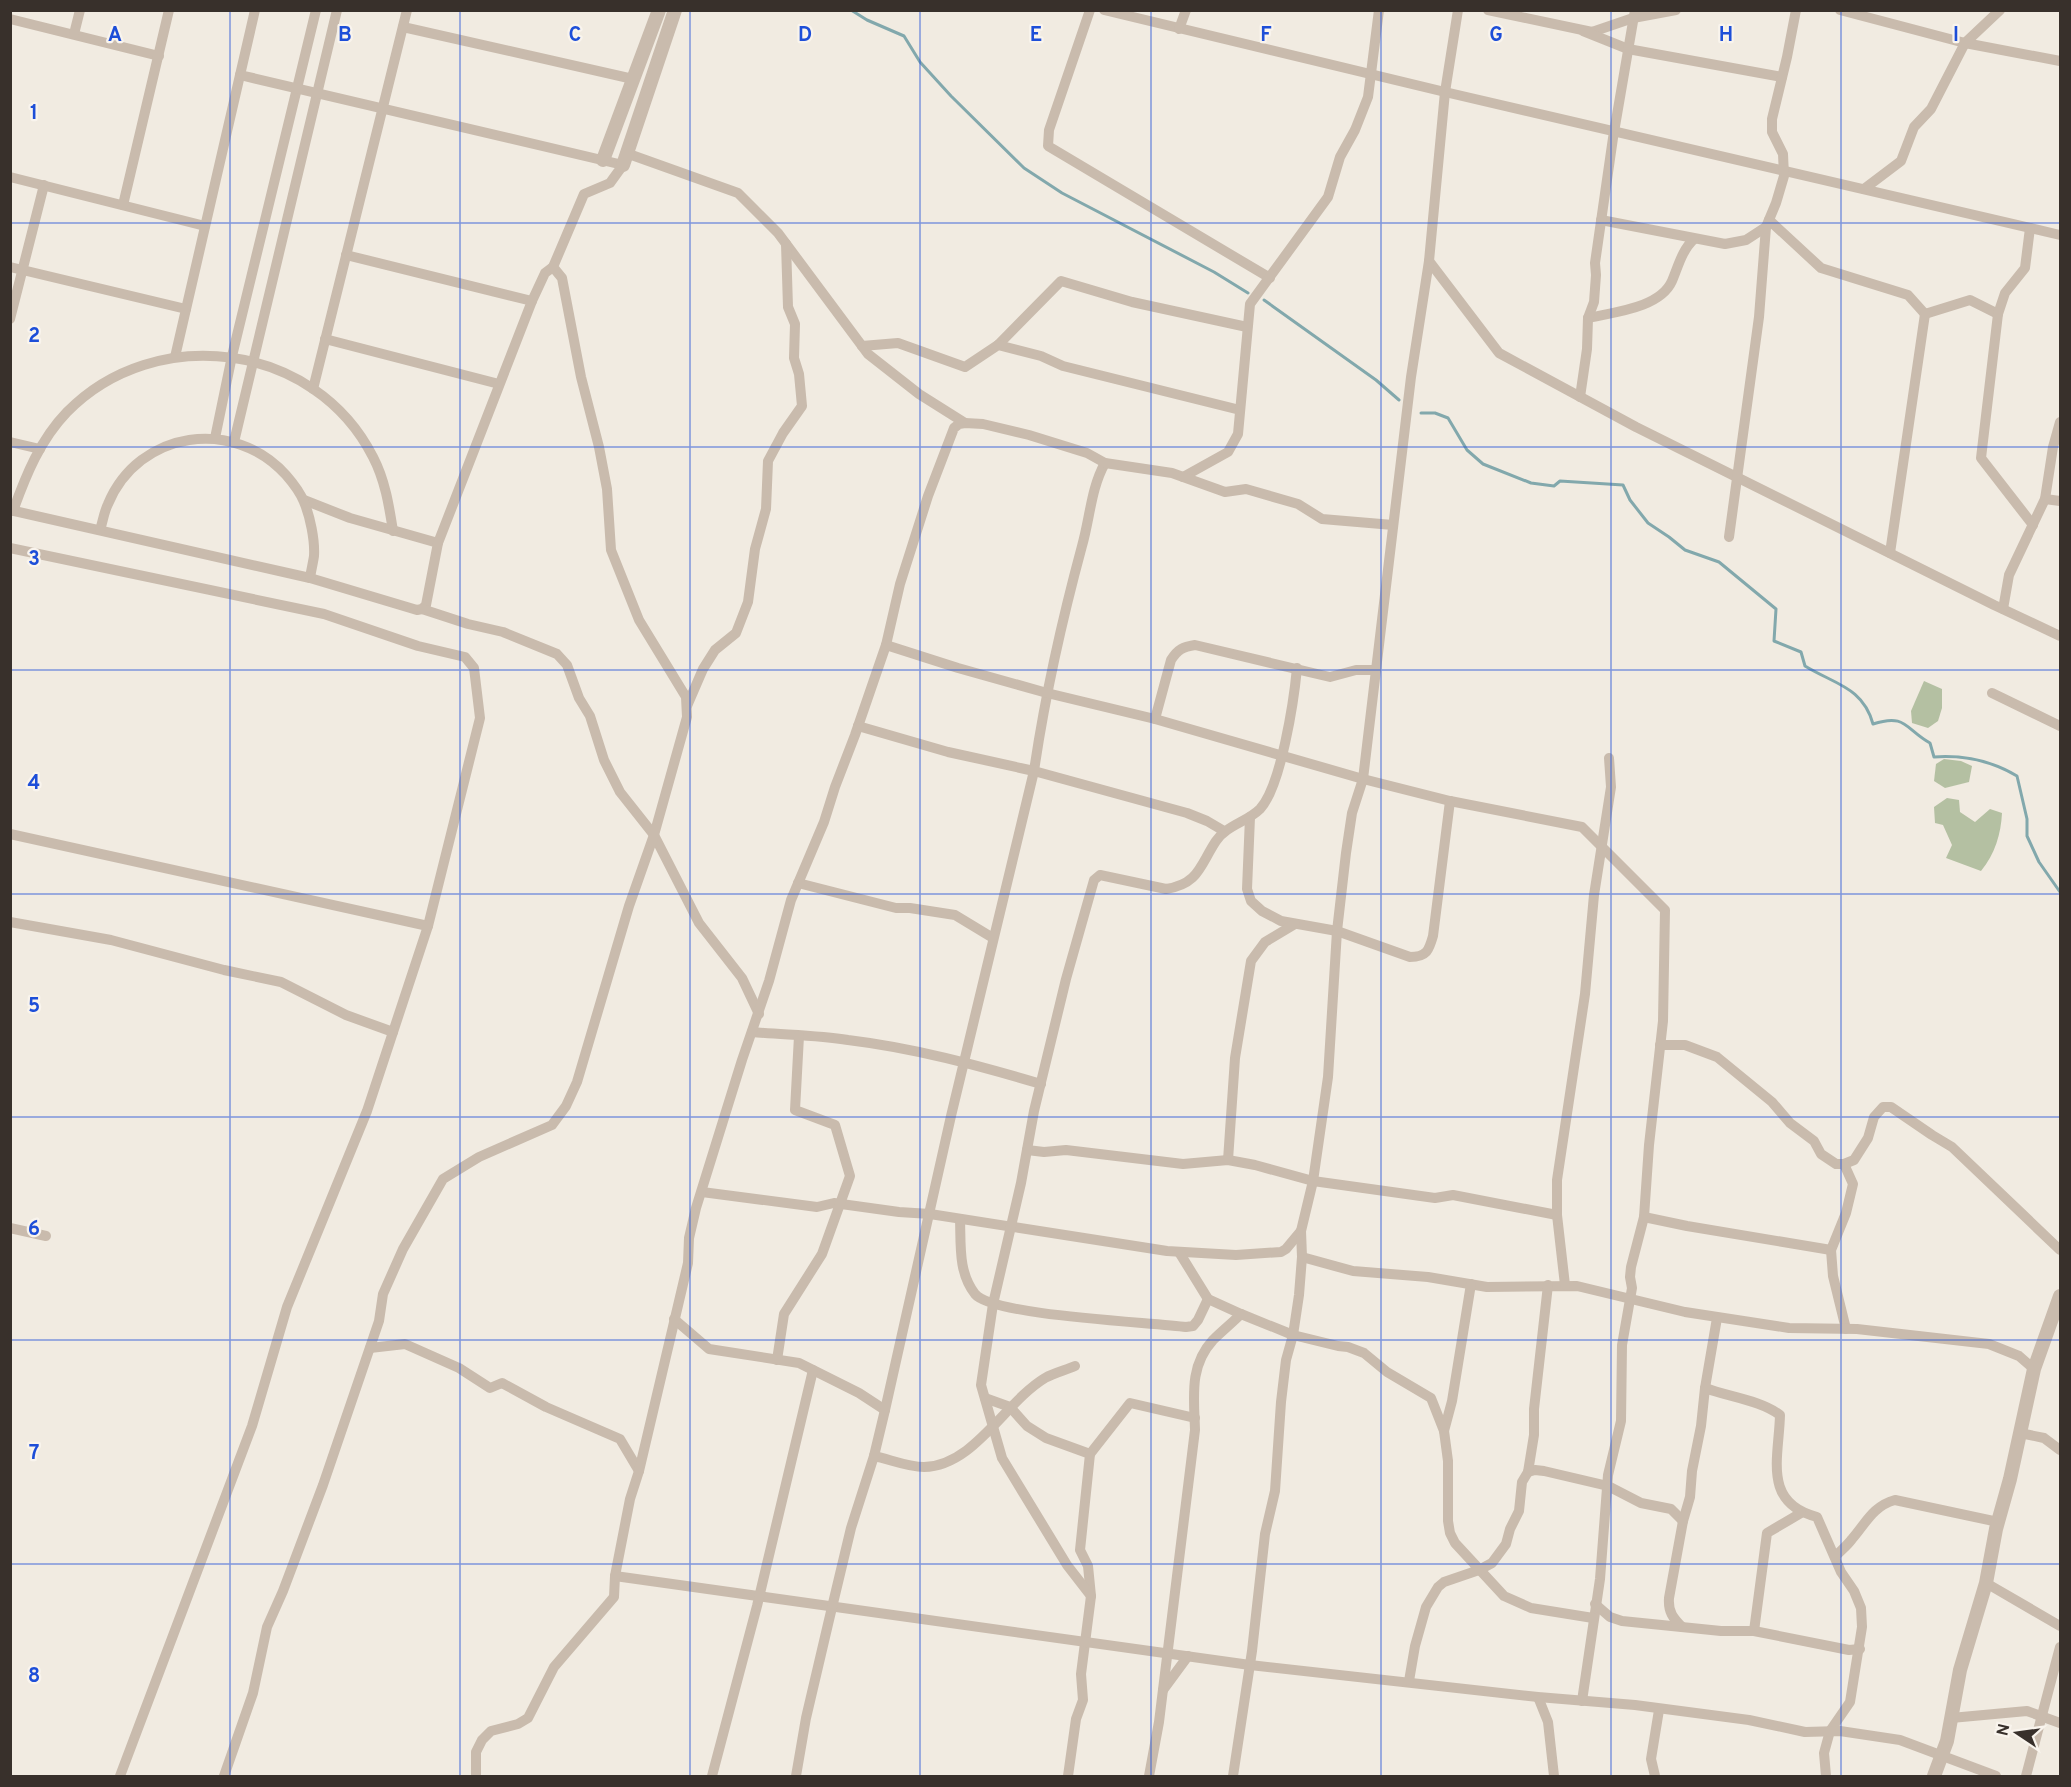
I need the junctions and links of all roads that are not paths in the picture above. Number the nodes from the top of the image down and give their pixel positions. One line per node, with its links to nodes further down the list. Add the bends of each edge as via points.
1 (80, 10): 24 (street)
2 (169, 10): 27 (street)
3 (255, 10): 29 (street)
4 (316, 10): 33 (street)
5 (337, 10): 35 (street)
6 (407, 10): 21 (street)
7 (659, 10): 32 (street)
8 (675, 10): 38 (street)
9 (1089, 10): 57 (street, via 1048,146)
10 (1104, 10): 22 (street)
11 (1186, 10): 22 (street)
12 (1379, 10): 30 (street)
13 (1458, 10): 34 (street)
14 (1488, 10): 23 (street)
15 (1676, 10): 19 (street)
16 (1796, 10): 31 (street)
17 (1840, 10): 25 (street)
18 (2000, 10): 25 (street)
19 (1634, 14): 23 (street, via 1604,29); 26 (street)
20 (10, 19): 24 (street)
21 (403, 27): 32 (street); 36 (street)
22 (1179, 28): 30 (street)
23 (1583, 31): 26 (street)
24 (74, 34): 27 (street)
25 (1965, 44): 28 (street); 43 (street, via 1931,110 1914,127 1901,161)
26 (1628, 50): 31 (street); 37 (street)
27 (159, 56): 44 (street)
28 (2061, 61)
29 (240, 75): 33 (street); 47 (street)
30 (1371, 75): 34 (street); 57 (street, via 1368,97 1340,157 1328,197)
31 (1782, 76): 40 (street, via 1772,132 1783,153)
32 (633, 79): 39 (street)
33 (297, 88): 35 (street); 68 (street)
34 (1445, 92): 37 (street); 53 (street)
35 (317, 93): 36 (street); 70 (street)
36 (384, 108): 39 (street); 52 (street)
37 (1614, 131): 40 (street); 45 (street)
38 (624, 159): 39 (street); 51 (street, via 738,193); 55 (street, via 610,183 584,194)
39 (603, 160)
40 (1783, 170): 43 (street); 46 (street)
41 (10, 177): 42 (street)
42 (44, 185): 44 (street); 56 (street)
43 (1864, 189): 48 (street)
44 (123, 205): 47 (street)
45 (1601, 220): 50 (street); 62 (street, via 1594,302)
46 (1768, 223): 50 (street, via 1746,240 1725,244); 60 (street, via 1821,268 1908,295); 83 (street)
47 (205, 226): 59 (street)
48 (2030, 228): 49 (street); 61 (street, via 2025,268 2005,293)
49 (2061, 235)
50 (1694, 239): 62 (street, via 1658,298)
51 (786, 244): 67 (street); 105 (street, via 788,307 795,324 794,358 802,406 768,461 766,509 755,549 748,602 736,633 715,650)
52 (346, 255): 58 (street); 65 (street)
53 (1429, 261): 73 (street, via 1499,353); 88 (street)
54 (10, 267): 56 (street)
55 (553, 267): 58 (street, via 545,273); 105 (street, via 562,278 599,447 607,489 611,550 639,620 681,685)
56 (22, 270): 59 (street); 63 (street)
57 (1270, 278): 64 (street, via 1250,304)
58 (532, 301): 71 (street)
59 (186, 309): 69 (street)
60 (1925, 314): 61 (street, via 1970,300); 95 (street)
61 (1998, 314): 89 (street, via 1981,458)
62 (1588, 318): 73 (street)
63 (10, 319)
64 (1247, 327): 66 (street, via 1132,302 1061,281); 74 (street)
65 (325, 339): 71 (street); 72 (street)
66 (998, 345): 67 (street, via 965,367 898,343); 74 (street, via 1063,366)
67 (862, 346): 76 (street, via 919,394)
68 (232, 356): 69 (street); 70 (street); 77 (street)
69 (175, 357): 80 (street, via 126,371 94,389 67,412)
70 (253, 361): 72 (street); 79 (street)
71 (499, 384): 93 (street)
72 (313, 389): 91 (street, via 351,424 372,456 387,491)
73 (1580, 397): 83 (street)
74 (1240, 410): 82 (street, via 1238,434 1228,452)
75 (2061, 422): 84 (street)
76 (966, 423): 81 (street, via 1029,435 1088,453); 100 (street, via 954,428 928,496 900,584)
77 (215, 438): 79 (street); 90 (street, via 188,439 162,447 139,461 107,504)
78 (10, 442): 80 (street)
79 (234, 442): 85 (street, via 277,465)
80 (40, 449): 87 (street)
81 (1105, 463): 82 (street); 103 (street, via 1095,483)
82 (1183, 477): 88 (street, via 1225,492 1246,489 1298,504 1322,519)
83 (1737, 477): 92 (street); 95 (street)
84 (2045, 499): 86 (street); 89 (street)
85 (304, 500): 91 (street); 96 (street, via 314,555)
86 (2061, 501)
87 (12, 511): 90 (street)
88 (1393, 525): 102 (street)
89 (2033, 525): 98 (street, via 2009,575)
90 (100, 530): 96 (street)
91 (393, 531): 93 (street)
92 (1729, 537)
93 (438, 543): 97 (street)
94 (10, 548): 122 (street, via 324,614 418,646 465,657 474,668 480,718)
95 (1890, 553): 98 (street)
96 (309, 578): 97 (street)
97 (422, 609): 117 (street, via 503,632 557,654 567,665 620,792)
98 (2003, 609): 99 (street)
99 (2061, 636)
100 (886, 645): 103 (street); 107 (street)
101 (1297, 668): 102 (street, via 1330,677 1356,670); 106 (street, via 1196,645 1183,647 1171,660); 109 (street)
102 (1376, 670): 112 (street)
103 (1047, 693): 106 (street); 111 (street)
104 (1992, 693): 108 (street)
105 (687, 706): 117 (street)
106 (1155, 719): 109 (street)
107 (858, 726): 111 (street); 119 (street)
108 (2061, 726)
109 (1282, 754): 112 (street); 114 (street, via 1270,794)
110 (1609, 758): 118 (street, via 1611,787)
111 (1034, 771): 115 (street, via 1187,813); 124 (street)
112 (1363, 779): 113 (street); 123 (street, via 1352,813)
113 (1450, 801): 118 (street, via 1582,827); 123 (street, via 1434,936 1429,949 1420,957 1410,957)
114 (1250, 817): 115 (street); 121 (street, via 1247,889 1251,901 1262,911)
115 (1224, 831): 131 (street, via 1200,872 1177,887 1166,889 1100,874 1095,880)
116 (10, 834): 122 (street)
117 (654, 835): 125 (street, via 699,923 742,978); 164 (street, via 577,1082 566,1106 552,1125 480,1157 443,1179 383,1294)
118 (1602, 846): 129 (street, via 1665,910 1665,999); 139 (street, via 1557,1180)
119 (798, 883): 124 (street, via 896,909 955,915); 125 (street)
120 (10, 922): 126 (street, via 111,940 281,982 346,1015)
121 (1294, 924): 123 (street); 133 (street, via 1265,942 1251,961 1235,1058)
122 (428, 926): 126 (street)
123 (1337, 931): 135 (street, via 1328,1077)
124 (993, 939): 130 (street)
125 (759, 1014): 127 (street)
126 (393, 1032): 215 (street, via 367,1111 287,1307 252,1426)
127 (752, 1032): 128 (street); 136 (street)
128 (799, 1036): 130 (street, via 857,1041); 137 (street, via 795,1110 835,1125 850,1176)
129 (1660, 1045): 134 (street, via 1685,1045 1717,1057 1814,1141 1829,1162); 140 (street)
130 (964, 1061): 131 (street); 138 (street)
131 (1041, 1084): 132 (street)
132 (1027, 1150): 133 (street, via 1066,1150 1183,1164); 142 (street)
133 (1228, 1160): 135 (street)
134 (1844, 1164): 146 (street, via 1852,1184); 147 (street, via 1854,1160 1868,1138 1879,1109 1891,1107 1952,1147)
135 (1314, 1181): 139 (street, via 1435,1198 1453,1195); 144 (street)
136 (702, 1192): 137 (street, via 817,1208); 160 (street, via 688,1238 688,1263)
137 (841, 1204): 138 (street); 165 (street, via 822,1254 784,1314)
138 (930, 1214): 141 (street); 172 (street)
139 (1557, 1215): 152 (street)
140 (1644, 1217): 146 (street); 155 (street, via 1631,1267)
141 (960, 1219): 142 (street); 156 (street, via 966,1279 982,1301)
142 (1010, 1226): 148 (street); 156 (street)
143 (10, 1228): 145 (street)
144 (1301, 1232): 148 (street, via 1281,1252); 149 (street)
145 (46, 1236)
146 (1831, 1250): 162 (street)
147 (2061, 1250)
148 (1179, 1252): 154 (street)
149 (1302, 1257): 150 (street, via 1353,1271); 163 (street)
150 (1471, 1284): 151 (street); 175 (street)
151 (1548, 1285): 152 (street); 181 (street)
152 (1565, 1285): 155 (street)
153 (2061, 1296): 161 (street)
154 (1208, 1299): 156 (street, via 1198,1320 1186,1327 1116,1322); 157 (street)
155 (1630, 1299): 159 (street); 182 (street, via 1622,1345 1621,1421)
156 (993, 1304): 170 (street, via 981,1385)
157 (1241, 1314): 163 (street); 173 (street, via 1197,1361 1193,1389)
158 (2061, 1315): 161 (street)
159 (1718, 1318): 162 (street, via 1789,1328); 169 (street)
160 (674, 1319): 165 (street, via 709,1350); 180 (street)
161 (2050, 1325): 167 (street)
162 (1846, 1329): 167 (street, via 1989,1344 2019,1356)
163 (1293, 1335): 175 (street, via 1364,1353 1431,1398); 203 (street, via 1286,1360 1275,1491 1265,1534)
164 (370, 1348): 180 (street, via 405,1344 459,1368 490,1388 502,1383 620,1439); 216 (street, via 323,1485 267,1627 253,1693)
165 (777, 1360): 168 (street)
166 (1075, 1366): 171 (street, via 1045,1378)
167 (2034, 1369): 176 (street)
168 (813, 1370): 172 (street); 190 (street)
169 (1705, 1388): 183 (street, via 1770,1408 1780,1415 1775,1469 1784,1497); 184 (street)
170 (985, 1398): 171 (street); 174 (street)
171 (1010, 1407): 174 (street); 178 (street, via 1027,1426 1046,1438)
172 (885, 1410): 179 (street)
173 (1195, 1418): 178 (street, via 1130,1403); 201 (street)
174 (993, 1425): 179 (street, via 966,1451 941,1465 921,1467); 191 (street, via 1002,1458 1067,1565)
175 (1444, 1431): 187 (street, via 1450,1533)
176 (2020, 1433): 177 (street, via 2044,1438); 185 (street)
177 (2061, 1450)
178 (1090, 1454): 191 (street, via 1080,1551 1088,1566)
179 (874, 1456): 193 (street)
180 (639, 1471): 188 (street)
181 (1528, 1472): 182 (street, via 1544,1471); 187 (street, via 1506,1544 1492,1563)
182 (1608, 1486): 184 (street, via 1641,1503 1671,1509); 192 (street)
183 (1801, 1513): 186 (street, via 1816,1518); 197 (street, via 1767,1533)
184 (1683, 1521): 196 (street, via 1669,1606 1672,1617)
185 (1998, 1522): 186 (street, via 1894,1500 1874,1511); 189 (street)
186 (1834, 1557): 200 (street, via 1861,1608)
187 (1479, 1570): 194 (street, via 1504,1596 1531,1608); 205 (street, via 1438,1587 1426,1607)
188 (615, 1576): 190 (street); 217 (street, via 614,1597 554,1667 528,1718 491,1731 482,1740 476,1752)
189 (1986, 1583): 195 (street); 211 (street, via 1960,1670)
190 (759, 1596): 193 (street); 218 (street)
191 (1091, 1596): 198 (street)
192 (1595, 1604): 194 (street); 196 (street, via 1610,1617 1622,1621)
193 (832, 1606): 198 (street); 219 (street)
194 (1593, 1618): 208 (street)
195 (2061, 1626)
196 (1682, 1627): 197 (street)
197 (1754, 1631): 200 (street)
198 (1084, 1642): 201 (street); 220 (street, via 1080,1674 1083,1700)
199 (2061, 1647): 204 (street)
200 (1860, 1649): 213 (street, via 1850,1702)
201 (1167, 1653): 202 (street); 206 (street)
202 (1188, 1656): 203 (street); 206 (street)
203 (1250, 1665): 205 (street); 222 (street)
204 (2057, 1671): 210 (street)
205 (1410, 1682): 207 (street)
206 (1162, 1690): 221 (street)
207 (1538, 1696): 208 (street); 223 (street, via 1548,1722)
208 (1582, 1701): 209 (street)
209 (1659, 1710): 213 (street, via 1749,1720 1805,1732); 224 (street, via 1651,1759)
210 (2041, 1714): 211 (street, via 2027,1711); 212 (street); 228 (street)
211 (1951, 1718): 214 (street)
212 (2061, 1723)
213 (1830, 1731): 214 (street, via 1900,1740); 225 (street, via 1824,1753)
214 (1942, 1755): 226 (street); 227 (street)
215 (120, 1776)
216 (224, 1776)
217 (476, 1776)
218 (712, 1776)
219 (796, 1776)
220 (1068, 1776)
221 (1149, 1776)
222 (1233, 1776)
223 (1554, 1776)
224 (1655, 1776)
225 (1826, 1776)
226 (1934, 1776)
227 (1996, 1776)
228 (2026, 1776)

